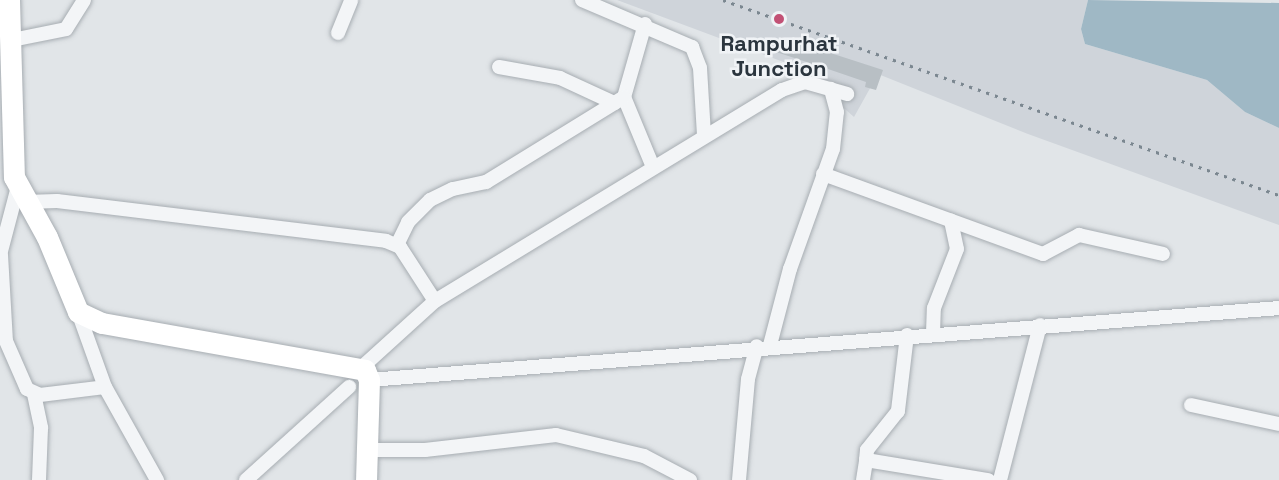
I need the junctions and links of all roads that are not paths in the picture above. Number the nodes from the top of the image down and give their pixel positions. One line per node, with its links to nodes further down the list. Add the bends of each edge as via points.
1 (9, 0): 6 (highway)
2 (84, 0): 6 (street, via 66,29)
3 (351, 0): 7 (street)
4 (582, 0): 5 (street)
5 (645, 24): 11 (street); 12 (street, via 694,51)
6 (8, 31): 15 (highway)
7 (338, 33)
8 (499, 67): 11 (street, via 560,78)
9 (831, 89): 10 (street); 12 (street, via 805,82 792,85); 14 (street, via 836,134)
10 (847, 94)
11 (619, 100): 13 (street); 17 (street, via 486,182 453,189 430,200 408,222)
12 (705, 136): 13 (street)
13 (653, 167): 20 (street)
14 (823, 174): 16 (street); 26 (street)
15 (21, 196): 17 (street); 19 (street); 22 (highway, via 47,237)
16 (951, 221): 18 (street, via 1043,254 1079,235); 24 (street, via 957,249 934,308)
17 (398, 245): 20 (street)
18 (1163, 254)
19 (0, 255): 29 (street, via 6,341 19,378)
20 (435, 301): 27 (street)
21 (1279, 308): 23 (street)
22 (78, 312): 27 (highway, via 102,323); 28 (street)
23 (1040, 324): 24 (street); 42 (street)
24 (933, 333): 25 (street)
25 (907, 335): 26 (street); 33 (street, via 898,411 872,443)
26 (764, 346): 27 (street); 39 (street, via 746,391)
27 (360, 378): 32 (highway); 36 (street)
28 (105, 387): 29 (street); 35 (street)
29 (34, 394): 34 (street, via 41,428)
30 (1191, 405): 31 (street)
31 (1279, 424)
32 (366, 450): 37 (highway); 38 (street, via 425,450 556,435 644,456)
33 (866, 460): 40 (street); 41 (street)
34 (39, 480)
35 (157, 480)
36 (246, 480)
37 (366, 480)
38 (690, 480)
39 (739, 480)
40 (863, 480)
41 (988, 480)
42 (1000, 480)

